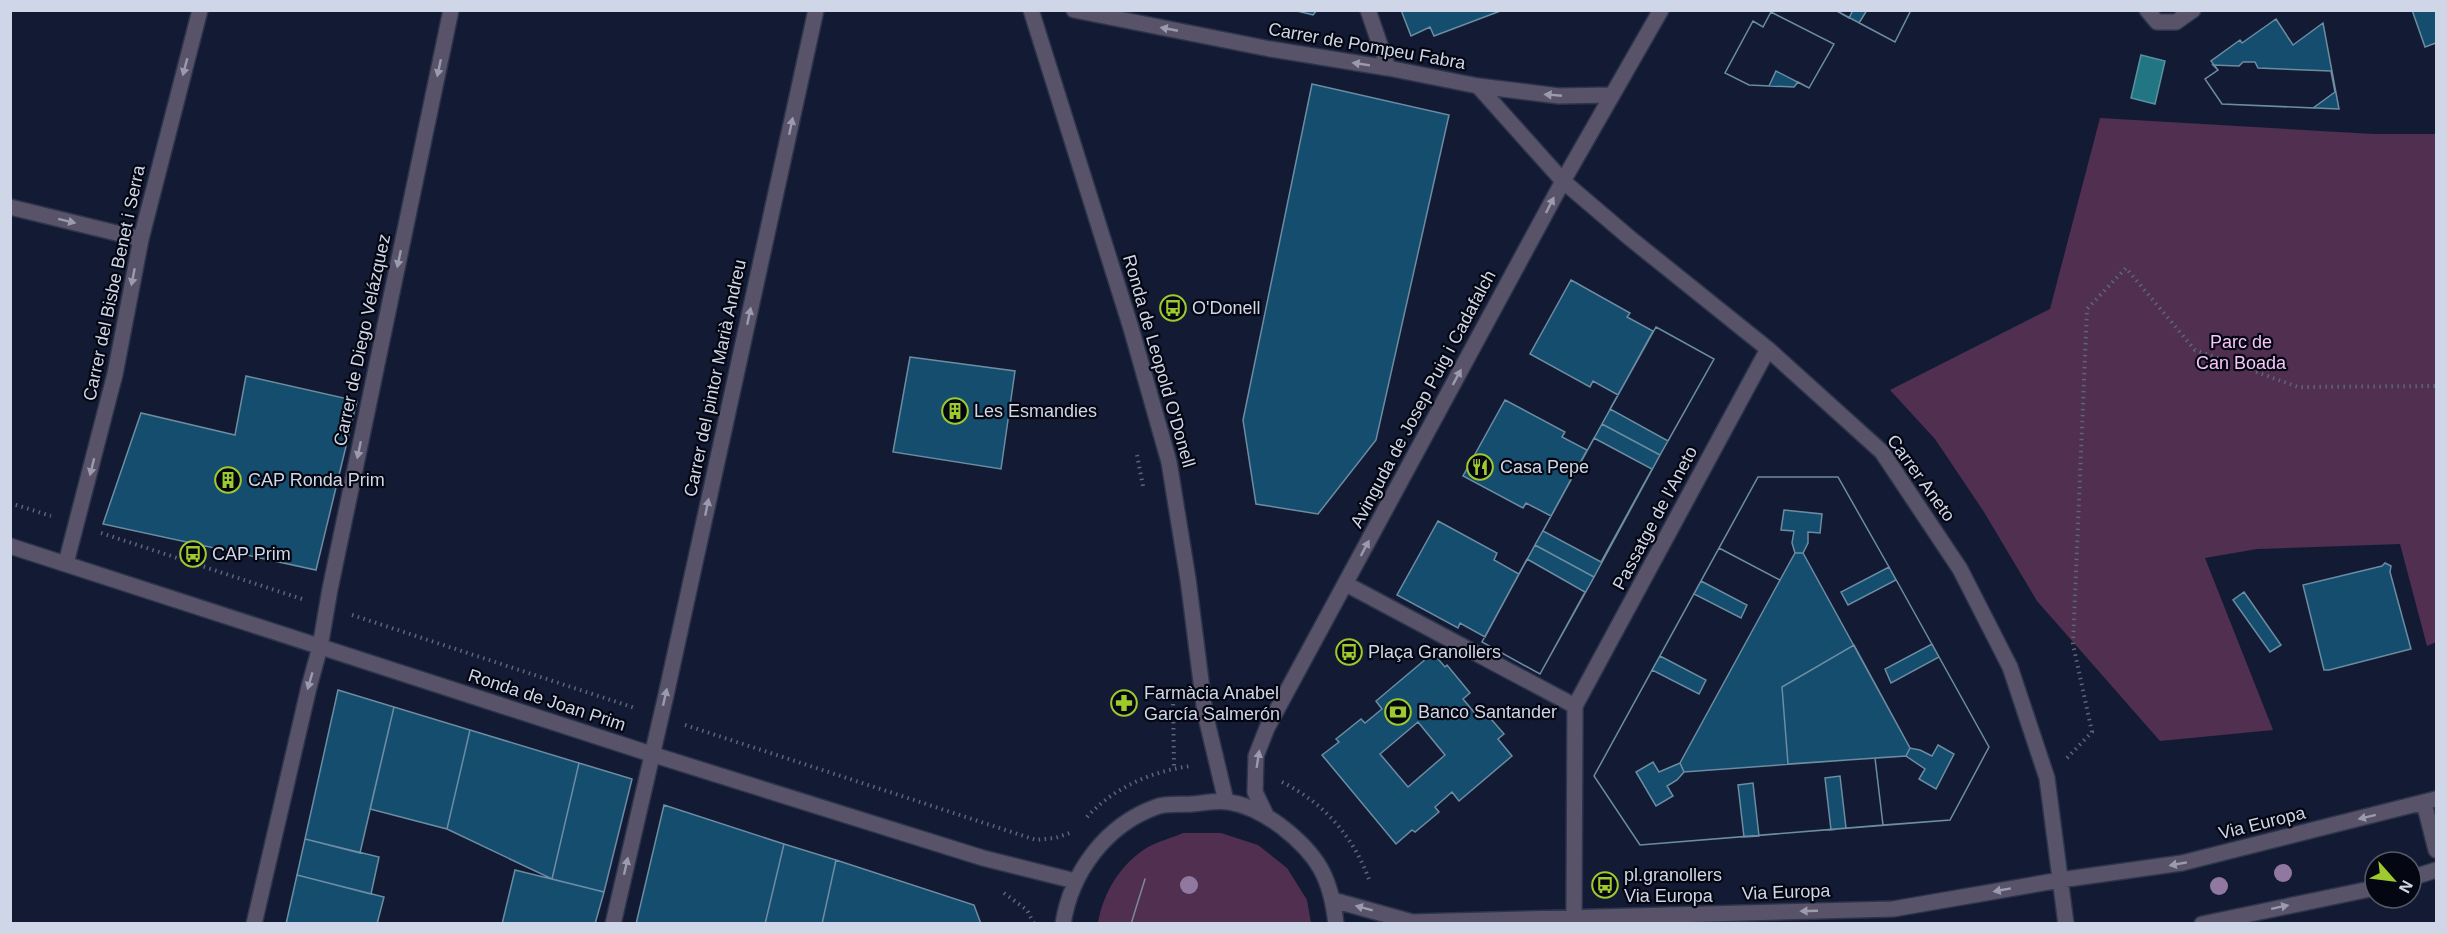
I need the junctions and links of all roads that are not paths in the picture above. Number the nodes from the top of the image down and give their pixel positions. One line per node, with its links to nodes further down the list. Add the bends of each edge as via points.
1 (200, 10): 15 (street, Carrer del Bisbe Benet i Serra, one-way to 15)
2 (451, 10): 20 (street, Carrer de Diego Velázquez, one-way to 20)
3 (816, 10): 22 (street, Carrer del pintor Marià Andreu, one-way to 3)
4 (1031, 10): 23 (street, Ronda de Leopold O'Donell, via 1170,462 1205,713)
5 (1074, 10): 10 (street, Carrer de Pompeu Fabra, one-way to 5)
6 (1368, 10): 10 (street)
7 (1661, 10): 12 (street, Avinguda de Josep Puig i Cadafalch)
8 (2147, 10): 9 (street, via 2157,22 2176,22)
9 (2193, 10)
10 (1388, 68): 11 (street, Carrer de Pompeu Fabra)
11 (1478, 86): 12 (street, Carrer de Pompeu Fabra, one-way to 11, via 1559,96); 13 (street, Carrer de Pompeu Fabra)
12 (1612, 95): 13 (street, Avinguda de Josep Puig i Cadafalch)
13 (1563, 181): 16 (street, Carrer Aneto); 19 (street, Avinguda de Josep Puig i Cadafalch, one-way to 13)
14 (10, 207): 15 (street, one-way to 15)
15 (141, 239): 18 (street, Carrer del Bisbe Benet i Serra, one-way to 18, via 115,374)
16 (1768, 349): 21 (street, Passatge de l'Aneto); 27 (street, Carrer Aneto, via 1882,452 1960,569 2010,667 2047,778)
17 (10, 546): 18 (street, Ronda de Joan Prim)
18 (66, 563): 20 (street, Ronda de Joan Prim)
19 (1346, 584): 21 (street); 25 (street, Avinguda de Josep Puig i Cadafalch, one-way to 19, via 1255,792 1256,756 1267,728)
20 (320, 647): 22 (street, Ronda de Joan Prim); 32 (street, Carrer de Diego Velázquez, one-way to 32)
21 (1575, 706): 31 (street, Passatge de l'Aneto)
22 (651, 754): 28 (street, Ronda de Joan Prim, via 983,858); 33 (street, Carrer del pintor Marià Andreu, one-way to 22)
23 (1226, 801): 25 (street); 28 (street, via 1157,806 1124,822 1102,841)
24 (2430, 801): 26 (street); 27 (street, Via Europa, one-way to 27, via 2182,863)
25 (1266, 815): 30 (street, via 1309,850 1324,874)
26 (2436, 850)
27 (2060, 880): 31 (street, Via Europa, one-way to 31, via 1893,909); 36 (street)
28 (1075, 881): 34 (street)
29 (2363, 890): 37 (street, one-way to 29)
30 (1333, 900): 31 (street, Via Europa, one-way to 30, via 1412,922); 35 (street)
31 (1574, 918)
32 (254, 924)
33 (613, 924)
34 (1064, 924)
35 (1336, 924)
36 (2066, 924)
37 (2202, 924)

